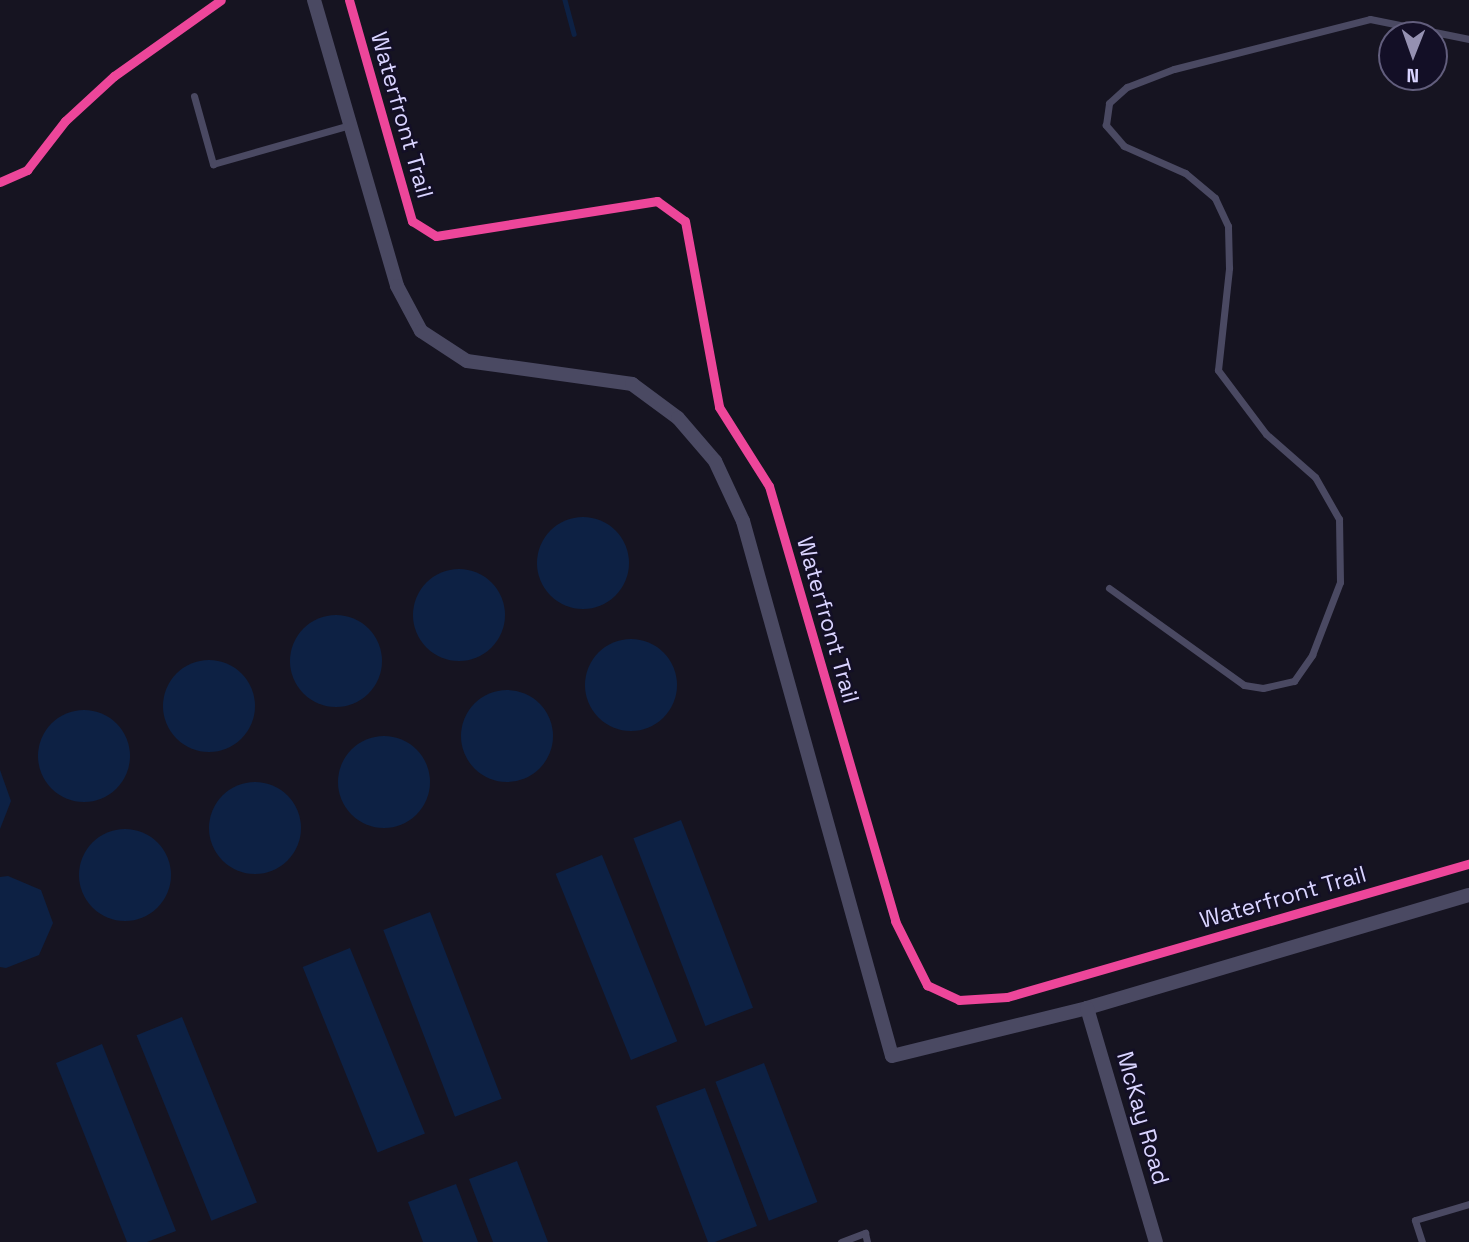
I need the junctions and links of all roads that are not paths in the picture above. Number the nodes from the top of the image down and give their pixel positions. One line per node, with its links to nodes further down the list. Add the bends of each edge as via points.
1 (314, 0): 4 (street)
2 (1469, 39): 5 (lane, via 1370,19 1174,69 1127,87 1109,103 1106,125 1124,146 1185,173 1215,198 1228,226 1229,268 1218,370 1258,425 1321,488 1339,519 1340,582 1294,681 1263,688 1244,685)
3 (194, 96): 4 (lane, via 213,164)
4 (350, 125): 7 (street, via 397,286 421,331 467,361 632,384 678,418 715,461 743,521 892,1056)
5 (1109, 588)
6 (1469, 895): 7 (street)
7 (1087, 1007): 11 (street, McKay Road)
8 (1469, 1204): 12 (lane, via 1415,1220)
9 (841, 1242): 10 (lane, via 865,1233)
10 (867, 1242)
11 (1156, 1242)
12 (1422, 1242)

